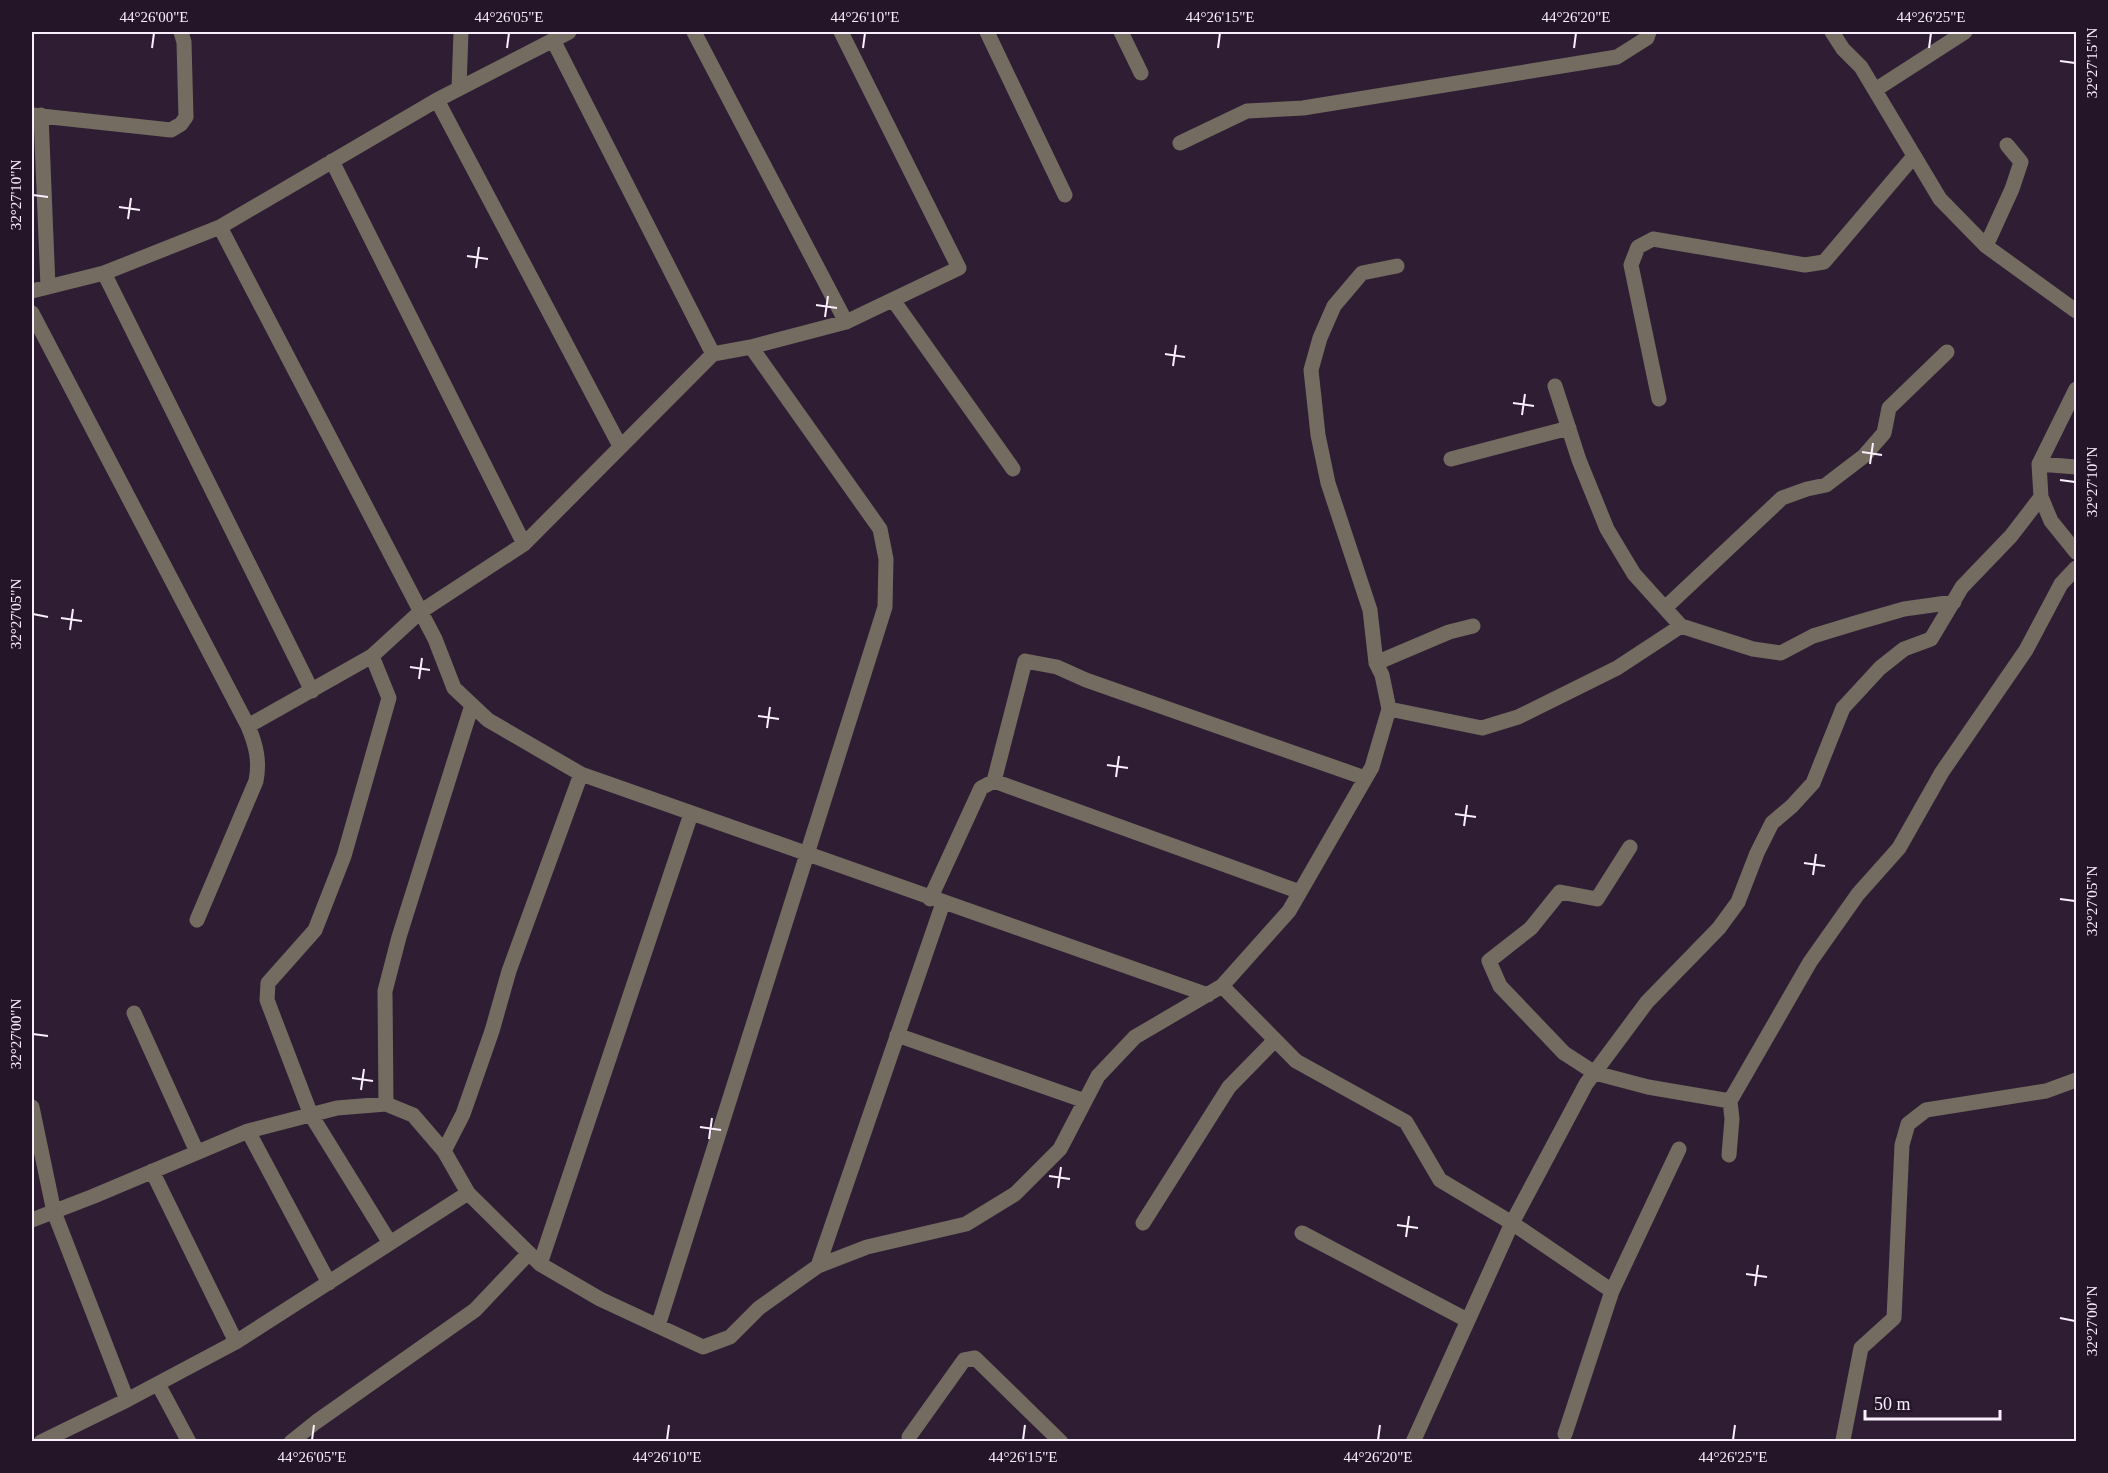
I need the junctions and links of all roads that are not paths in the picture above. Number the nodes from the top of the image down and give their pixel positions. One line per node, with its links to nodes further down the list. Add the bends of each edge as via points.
1 (181, 32): 16 (street, via 186,117 171,130)
2 (461, 32): 13 (street)
3 (569, 32): 11 (street)
4 (694, 32): 31 (street)
5 (841, 32): 28 (street, via 959,268)
6 (987, 32): 21 (street)
7 (1121, 32): 12 (street)
8 (1649, 32): 17 (street, via 1647,38 1617,57 1303,108 1247,111)
9 (1832, 32): 14 (street)
10 (1965, 32): 14 (street)
11 (553, 40): 13 (street); 34 (street)
12 (1141, 73)
13 (459, 88): 15 (street)
14 (1875, 90): 19 (street)
15 (437, 100): 20 (street); 39 (street)
16 (36, 115): 26 (street)
17 (1180, 143)
18 (2007, 146): 23 (street, via 2021,162)
19 (1914, 156): 23 (street, via 1940,199); 37 (street, via 1824,262 1805,265 1653,238 1638,247 1631,265)
20 (332, 161): 22 (street); 45 (street)
21 (1065, 195)
22 (220, 227): 25 (street); 50 (street)
23 (1986, 246): 29 (street)
24 (1397, 266): 54 (street, via 1362,273 1334,306 1311,370 1328,483 1370,610)
25 (104, 273): 26 (street); 55 (street)
26 (48, 287): 27 (street)
27 (32, 291)
28 (893, 300): 31 (street); 43 (street)
29 (2076, 311)
30 (32, 313): 58 (street)
31 (846, 322): 32 (street)
32 (751, 347): 34 (street); 64 (street, via 879,529 886,559 885,607)
33 (1947, 352): 49 (street, via 1889,408 1884,433 1864,456 1826,486 1782,498)
34 (713, 354): 39 (street)
35 (1555, 386): 38 (street)
36 (2076, 389): 41 (street)
37 (1659, 399)
38 (1569, 428): 40 (street); 49 (street, via 1607,529 1634,574)
39 (620, 446): 45 (street)
40 (1451, 459)
41 (2039, 464): 42 (street); 44 (street)
42 (2076, 467)
43 (1013, 469)
44 (2041, 497): 46 (street, via 2051,521); 48 (street, via 2011,536 1962,587)
45 (524, 544): 50 (street)
46 (2076, 552)
47 (2076, 568): 76 (street, via 2061,584 2026,650 1942,772 1899,848 1858,894 1810,962)
48 (1954, 602): 52 (street, via 1904,609 1813,636 1782,653 1754,649); 73 (street, via 1931,639 1904,649 1880,668 1843,708 1813,783 1772,823 1738,902 1719,928 1647,1002)
49 (1665, 608): 52 (street)
50 (420, 612): 53 (street); 56 (street, via 454,688)
51 (1473, 626): 54 (street)
52 (1681, 626): 57 (street, via 1617,668 1518,717 1482,728)
53 (372, 656): 55 (street); 79 (street, via 389,698 344,856 315,930 268,983 267,1000)
54 (1376, 663): 57 (street)
55 (312, 691): 58 (street)
56 (472, 705): 59 (street, via 488,720); 77 (street, via 385,991)
57 (1389, 709): 60 (street)
58 (248, 726): 67 (street, via 259,765 256,781)
59 (581, 774): 62 (street); 82 (street, via 509,971 466,1105)
60 (1365, 778): 61 (street, via 1057,667 1025,661); 65 (street)
61 (994, 781): 65 (street); 66 (street, via 981,788)
62 (691, 814): 64 (street); 93 (street)
63 (1630, 847): 73 (street, via 1598,899 1560,891 1531,928 1489,960 1500,986 1564,1053)
64 (807, 855): 66 (street); 98 (street)
65 (1300, 892): 68 (street, via 1289,911)
66 (936, 901): 69 (street); 71 (street)
67 (197, 920)
68 (1222, 986): 69 (street); 72 (street)
69 (1208, 995): 75 (street, via 1135,1037 1098,1076)
70 (134, 1012): 83 (street)
71 (897, 1035): 75 (street); 94 (street)
72 (1275, 1040): 89 (street, via 1229,1087); 90 (street, via 1296,1061 1406,1122 1440,1180)
73 (1595, 1073): 76 (street); 90 (street)
74 (2076, 1080): 104 (street, via 2046,1091 1926,1110 1908,1124 1902,1145 1894,1318 1861,1348)
75 (1085, 1101): 94 (street, via 1060,1149 1015,1194 966,1224 867,1247)
76 (1730, 1101): 84 (street)
77 (386, 1104): 79 (street, via 337,1108); 82 (street, via 412,1115)
78 (32, 1107): 87 (street)
79 (311, 1115): 80 (street); 92 (street)
80 (248, 1131): 83 (street); 95 (street)
81 (1679, 1149): 96 (street)
82 (444, 1150): 86 (street)
83 (197, 1152): 85 (street)
84 (1729, 1155)
85 (152, 1171): 87 (street); 99 (street)
86 (468, 1193): 92 (street); 93 (street)
87 (54, 1212): 88 (street); 101 (street)
88 (32, 1220)
89 (1143, 1223)
90 (1512, 1223): 96 (street); 97 (street)
91 (1302, 1233): 97 (street)
92 (390, 1243): 95 (street)
93 (535, 1258): 98 (street, via 600,1299); 107 (street, via 475,1310)
94 (818, 1266): 98 (street, via 759,1308 730,1337 703,1347)
95 (329, 1283): 99 (street)
96 (1612, 1291): 102 (street)
97 (1467, 1320): 109 (street)
98 (658, 1326)
99 (236, 1342): 100 (street)
100 (158, 1384): 101 (street); 106 (street)
101 (127, 1401): 105 (street)
102 (1565, 1434)
103 (909, 1437): 108 (street, via 964,1360 975,1358)
104 (1844, 1440)
105 (41, 1442)
106 (189, 1442)
107 (291, 1442)
108 (1061, 1442)
109 (1413, 1442)

